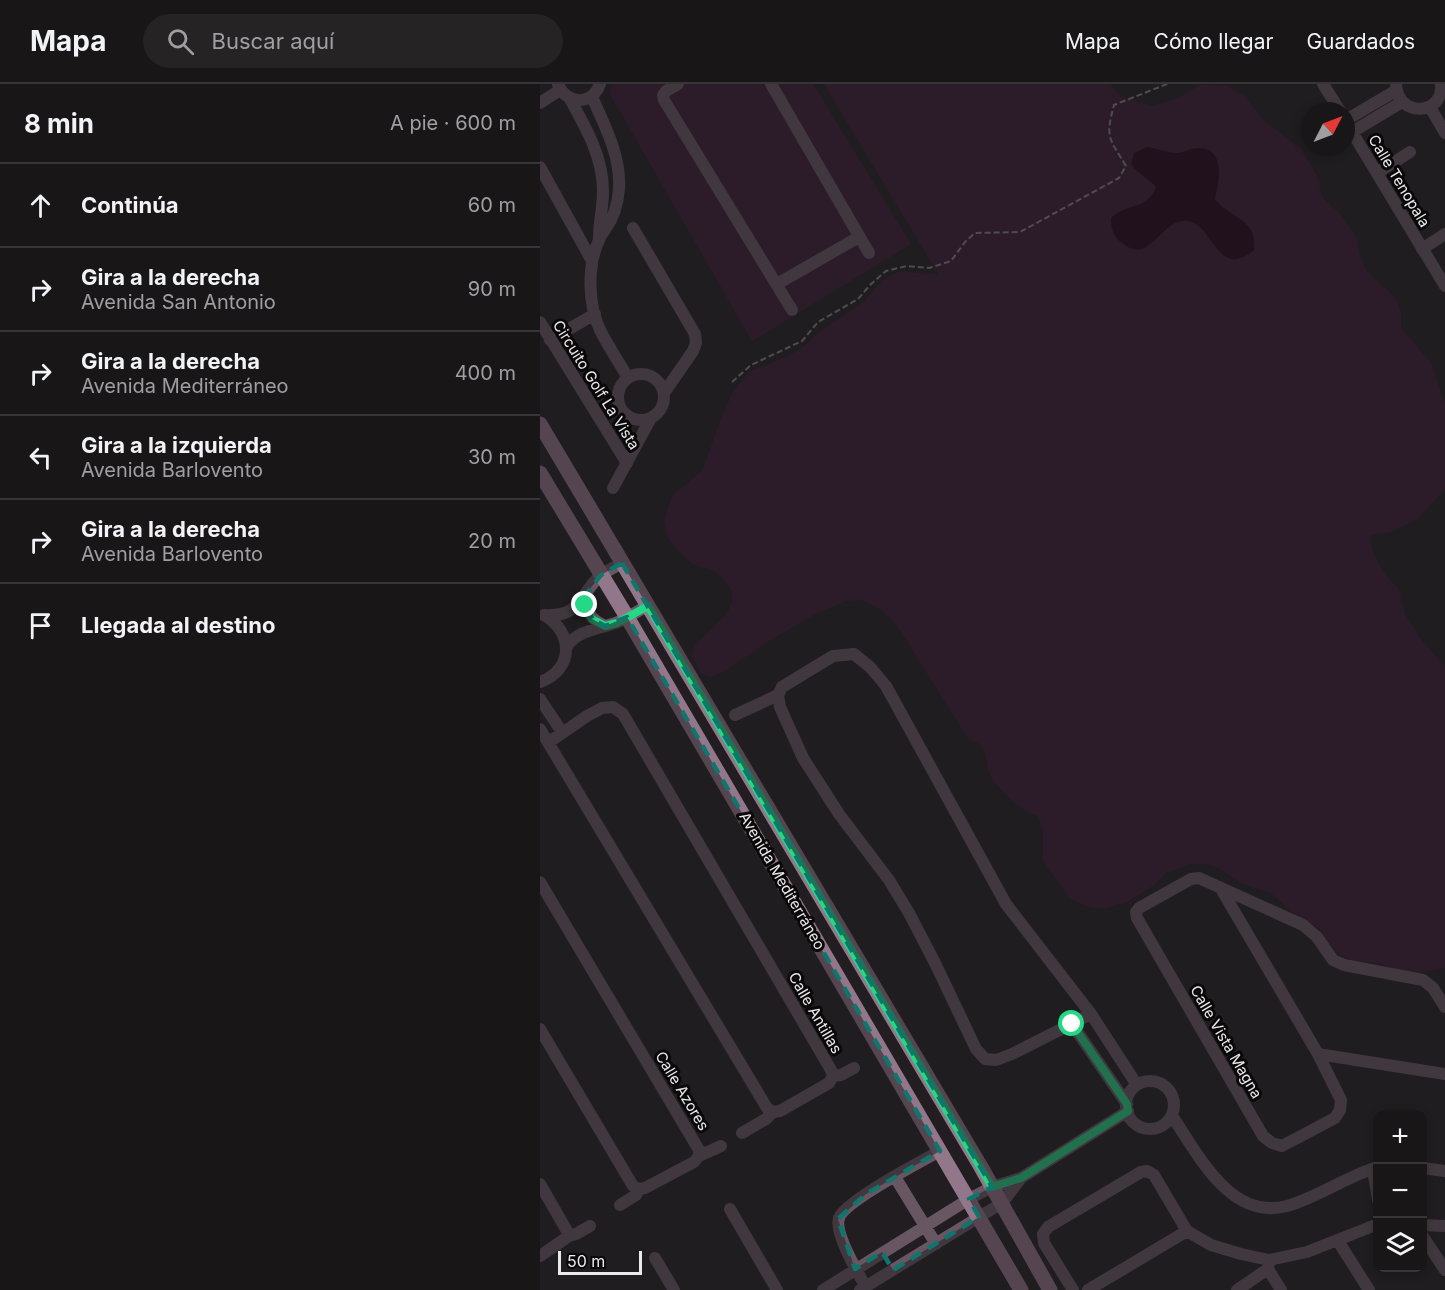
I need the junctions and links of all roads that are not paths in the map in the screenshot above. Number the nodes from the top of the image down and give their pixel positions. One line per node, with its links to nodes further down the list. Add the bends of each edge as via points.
1 (600, 84): 8 (street)
2 (678, 84): 26 (street, via 666,91 664,100)
3 (771, 84): 21 (street)
4 (1323, 84): 11 (street)
5 (1441, 84): 12 (street, via 1440,96)
6 (559, 87): 9 (street, Circuito Golf La Vista); 10 (street)
7 (1398, 92): 12 (street, via 1410,108); 13 (street)
8 (592, 97): 9 (street); 22 (street, Circuito Golf La Vista, via 618,165 616,209)
9 (570, 99): 22 (street, Circuito Golf La Vista, via 591,136 599,162 603,192)
10 (540, 102)
11 (1334, 102)
12 (1430, 107): 14 (street)
13 (1355, 120)
14 (1445, 133)
15 (1355, 137): 18 (street, Calle Tenopala)
16 (1410, 152): 18 (street)
17 (540, 167): 25 (street)
18 (1377, 173): 23 (street, Calle Tenopala)
19 (633, 228): 33 (street, Circuito Golf La Vista, via 695,334 693,351)
20 (1445, 234): 23 (street)
21 (859, 237): 24 (street); 26 (street)
22 (599, 238): 25 (street, Circuito Golf La Vista)
23 (1422, 249): 27 (street, Calle Tenopala)
24 (869, 253)
25 (592, 261): 29 (street, Circuito Golf La Vista)
26 (777, 284): 28 (street)
27 (1445, 286)
28 (792, 310)
29 (595, 314): 31 (street); 32 (street, Circuito Golf La Vista, via 599,329)
30 (540, 322): 31 (street, Circuito Golf La Vista)
31 (550, 340): 36 (street, Circuito Golf La Vista)
32 (628, 378): 33 (street, Circuito Golf La Vista, via 650,376); 34 (street, Circuito Golf La Vista, via 619,389 619,405 628,417)
33 (664, 393): 34 (street, Circuito Golf La Vista, via 662,407)
34 (651, 418): 36 (street, Circuito Golf La Vista)
35 (540, 424): 39 (street, Avenida Mediterráneo)
36 (627, 463): 38 (street, Circuito Golf La Vista)
37 (540, 473): 40 (street, Avenida Mediterráneo)
38 (613, 488)
39 (622, 563): 40 (street); 42 (street, Avenida Mediterráneo)
40 (601, 575): 41 (street); 44 (street, Avenida Mediterráneo)
41 (586, 594): 43 (street, via 574,609 564,614); 45 (street, via 588,613)
42 (648, 606): 44 (street); 78 (street, Avenida Mediterráneo)
43 (542, 615): 46 (street, via 560,627)
44 (627, 617): 45 (street); 70 (street, Avenida Mediterráneo)
45 (605, 626): 46 (street, via 576,638)
46 (566, 648): 47 (street, via 559,670)
47 (540, 682)
48 (778, 695): 50 (street); 57 (street, via 782,687 833,656 854,654 870,667 886,686 1006,904); 58 (street, via 803,758 889,880 976,1049 985,1059 996,1060)
49 (540, 699): 52 (street)
50 (735, 715)
51 (540, 729): 53 (street)
52 (562, 732): 53 (street, Calle Antillas); 63 (street, Calle Antillas, via 602,708 613,706 622,714)
53 (549, 742): 66 (street, via 766,1108)
54 (540, 882): 71 (street, Calle Azores, via 699,1150)
55 (1220, 887): 56 (street, Calle Vista Magna, via 1303,925 1333,960 1429,983); 60 (street, Calle Vista Magna); 60 (street, Calle Vista Magna, via 1199,878 1191,879 1139,908 1137,918 1263,1136 1272,1143 1282,1146 1335,1118 1340,1110 1341,1100)
56 (1445, 1007)
57 (1091, 1014): 58 (street); 64 (street)
58 (1072, 1024): 65 (street)
59 (540, 1029): 79 (street, via 633,1186)
60 (1318, 1054): 62 (street)
61 (854, 1068): 63 (street)
62 (1445, 1074)
63 (833, 1076): 66 (street, Calle Antillas, via 829,1083 780,1112)
64 (1137, 1085): 65 (street, via 1128,1096); 67 (street, via 1155,1082 1166,1087 1173,1098)
65 (1127, 1107): 67 (street, via 1135,1123 1148,1128 1162,1126); 76 (street)
66 (773, 1112): 68 (street, Calle Antillas)
67 (1172, 1116): 72 (street, via 1216,1179 1236,1198 1260,1208 1287,1206)
68 (742, 1133)
69 (722, 1146): 71 (street)
70 (940, 1150): 75 (street); 80 (street, Avenida Mediterráneo)
71 (699, 1156): 79 (street, Calle Azores)
72 (1373, 1169)
73 (1427, 1169): 74 (street)
74 (1445, 1171)
75 (895, 1177): 87 (street); 99 (street, via 843,1211 838,1220)
76 (1021, 1178): 78 (street); 81 (street)
77 (540, 1184): 91 (street)
78 (992, 1187): 80 (street); 81 (street, Avenida Mediterráneo)
79 (639, 1189): 82 (street, Calle Azores)
80 (969, 1199): 84 (street, Avenida Mediterráneo); 87 (street)
81 (1002, 1203): 84 (street); 107 (street, Avenida Mediterráneo)
82 (620, 1204)
83 (730, 1209): 104 (street)
84 (979, 1217): 94 (street); 106 (street, Avenida Mediterráneo)
85 (1427, 1225): 89 (street)
86 (590, 1226): 91 (street)
87 (925, 1226): 94 (street); 95 (street)
88 (1373, 1226): 92 (street)
89 (1445, 1226)
90 (1187, 1231): 98 (street, via 1211,1245); 108 (street, via 1154,1175 1141,1172 1048,1227 1043,1234 1044,1243); 109 (street)
91 (568, 1236): 96 (street)
92 (1338, 1241): 98 (street); 112 (street)
93 (1427, 1243): 101 (street)
94 (936, 1244): 100 (street)
95 (882, 1252): 99 (street); 100 (street)
96 (540, 1256)
97 (655, 1258): 103 (street)
98 (1268, 1265): 110 (street); 111 (street)
99 (855, 1269): 102 (street); 105 (street)
100 (893, 1270): 102 (street)
101 (1445, 1270)
102 (863, 1288)
103 (674, 1290)
104 (777, 1290)
105 (823, 1290)
106 (1021, 1290)
107 (1050, 1290)
108 (1073, 1290)
109 (1088, 1290)
110 (1237, 1290)
111 (1281, 1290)
112 (1369, 1290)

